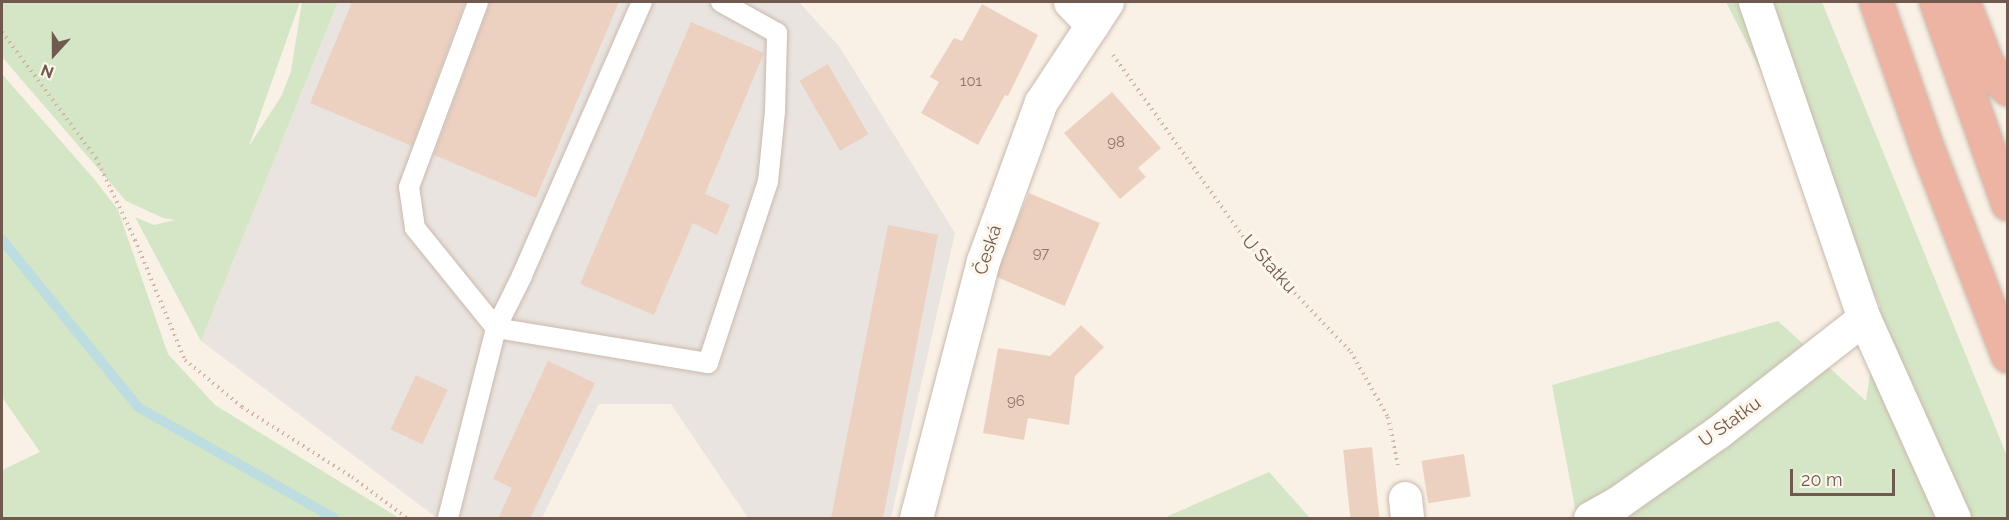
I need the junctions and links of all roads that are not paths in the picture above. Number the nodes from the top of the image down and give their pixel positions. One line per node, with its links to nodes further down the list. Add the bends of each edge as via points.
1 (478, 2): 12 (lane, via 409,187 415,228)
2 (642, 2): 12 (lane)
3 (721, 2): 12 (lane, via 777,33 775,112 768,182 708,363)
4 (1755, 2): 11 (street)
5 (1876, 2): 13 (highway)
6 (1936, 2): 10 (highway)
7 (1963, 2): 9 (highway, via 1986,61)
8 (1090, 9): 15 (street, Česká, via 1041,102 983,261)
9 (2007, 88)
10 (2007, 204)
11 (1864, 318): 16 (street, U Statku, via 1718,432); 17 (street)
12 (496, 328): 14 (lane)
13 (2007, 356)
14 (448, 519)
15 (916, 519)
16 (1590, 519)
17 (1954, 519)

